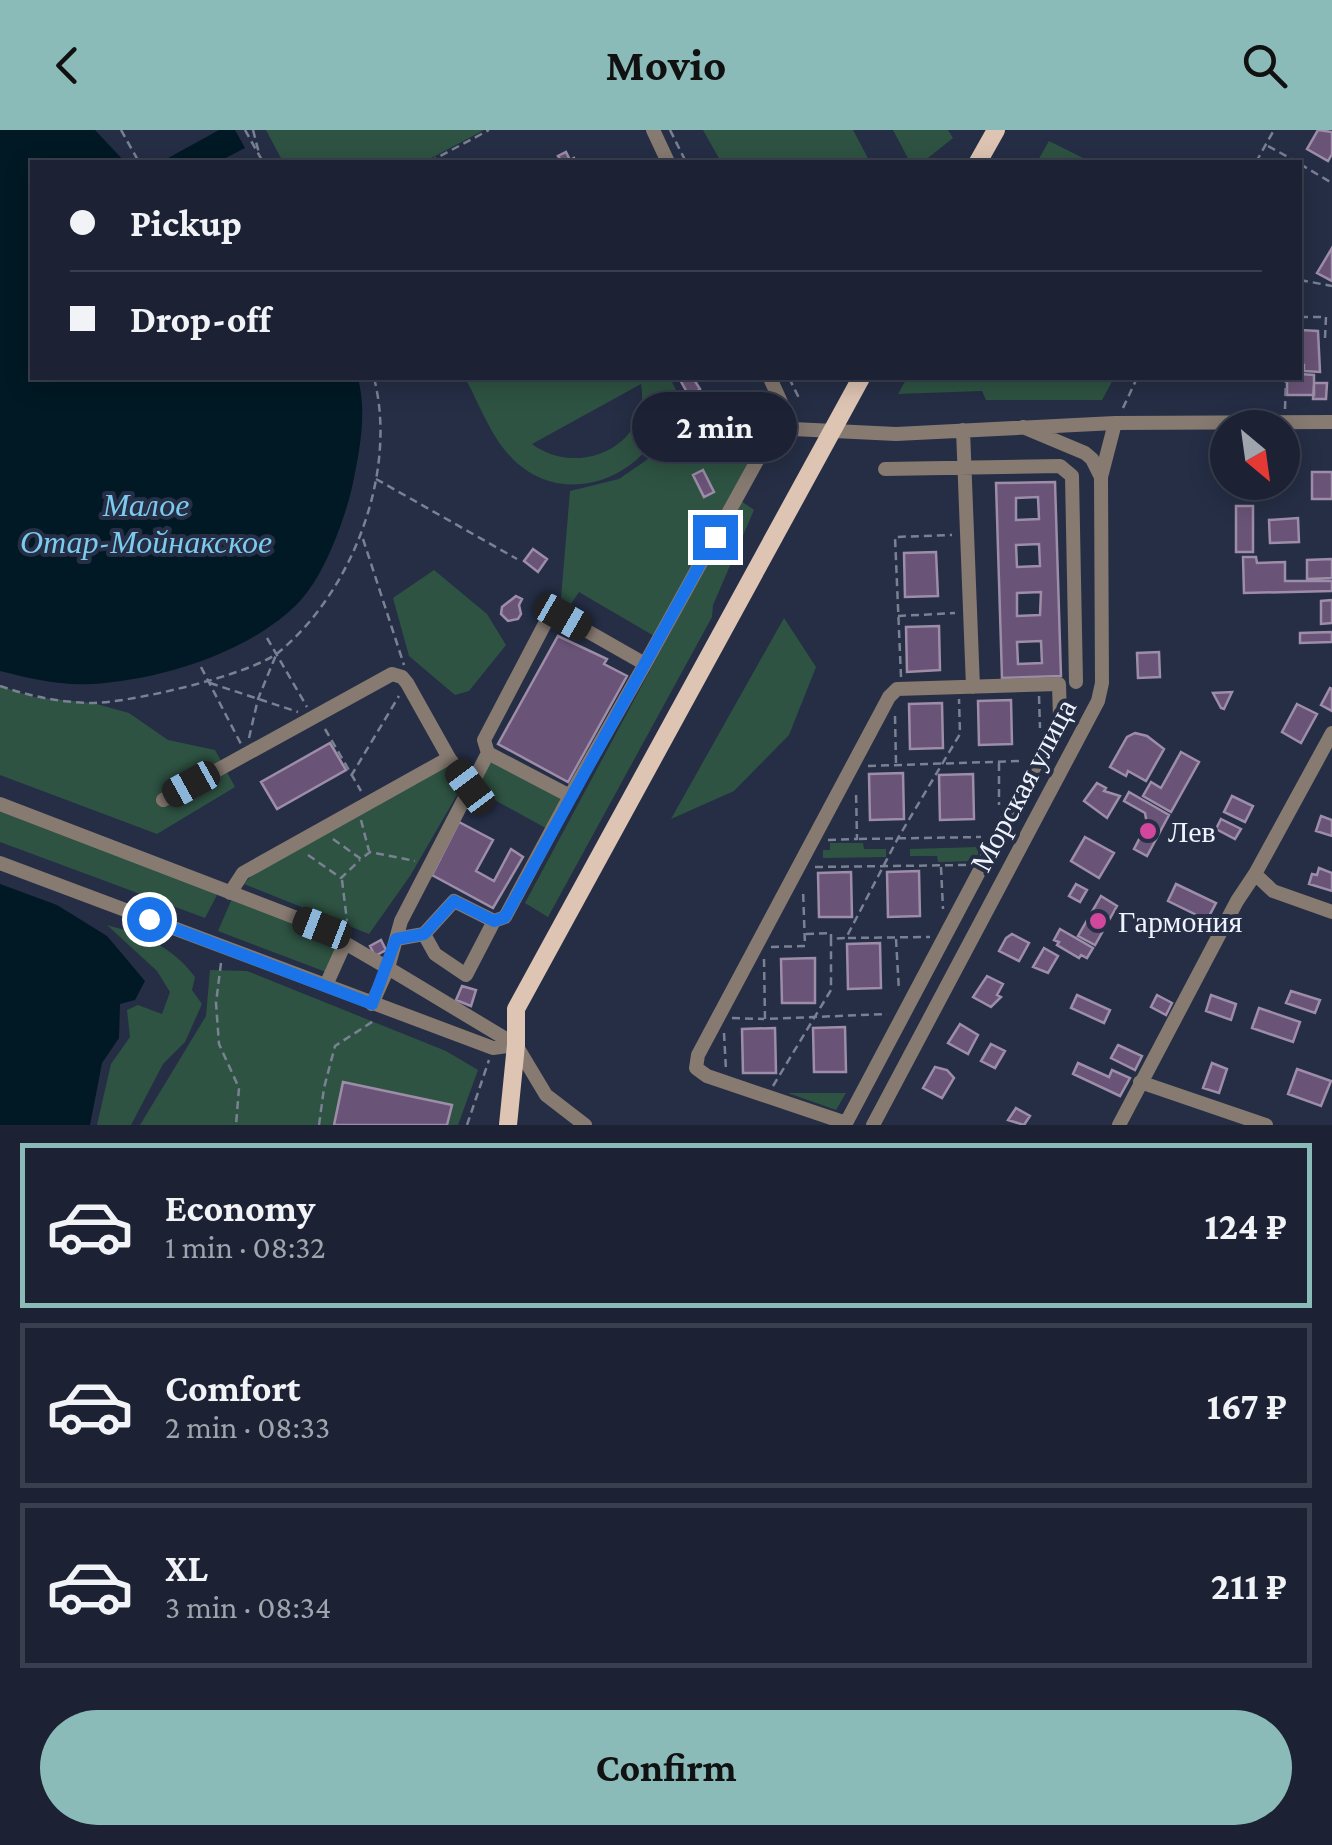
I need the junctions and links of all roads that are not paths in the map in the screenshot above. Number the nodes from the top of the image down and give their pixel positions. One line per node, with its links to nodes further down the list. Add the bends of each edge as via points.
1 (653, 130): 3 (street)
2 (996, 130): 4 (main road)
3 (667, 160)
4 (979, 160)
5 (771, 380): 7 (street)
6 (860, 380): 11 (main road)
7 (785, 410): 11 (street, via 794,428); 16 (street)
8 (1332, 422): 9 (street)
9 (1116, 423): 10 (street); 15 (street, Морская улица)
10 (1024, 427): 12 (street); 15 (street, via 1085,453)
11 (833, 429): 12 (street); 39 (main road, via 516,1008)
12 (963, 430): 13 (street)
13 (965, 468): 14 (street); 17 (street, via 1060,466 1072,476); 20 (street)
14 (885, 469)
15 (1101, 477): 18 (street, Морская улица)
16 (645, 664): 22 (street, via 559,615 549,616 484,740); 25 (street)
17 (1076, 682): 18 (street); 19 (street)
18 (1102, 683): 43 (street, Морская улица, via 1092,715)
19 (1058, 684): 20 (street); 20 (street, via 1060,719 846,1123 707,1076 696,1068 698,1055 889,696 901,689)
20 (966, 687)
21 (1332, 732): 29 (street)
22 (488, 753): 24 (street); 25 (street)
23 (449, 758): 24 (street); 26 (street, via 407,683 392,674); 30 (street, via 244,873)
24 (470, 787): 35 (street)
25 (570, 796): 32 (street, via 505,917)
26 (163, 800)
27 (0, 804): 30 (street)
28 (0, 863): 37 (street)
29 (1255, 874): 31 (street, via 1272,891); 40 (street)
30 (230, 893): 34 (street)
31 (1332, 912)
32 (494, 921): 33 (street, via 454,901); 33 (street, via 466,974 435,954)
33 (424, 934): 35 (street)
34 (346, 936): 36 (street); 37 (street)
35 (396, 939): 36 (street)
36 (388, 968): 38 (street); 39 (street)
37 (326, 985): 38 (street)
38 (372, 1004): 39 (street, via 492,1048)
39 (516, 1045): 41 (main road); 42 (street, via 546,1095)
40 (1140, 1082): 44 (street); 45 (street)
41 (508, 1125)
42 (585, 1125)
43 (874, 1125)
44 (1119, 1125)
45 (1266, 1125)

